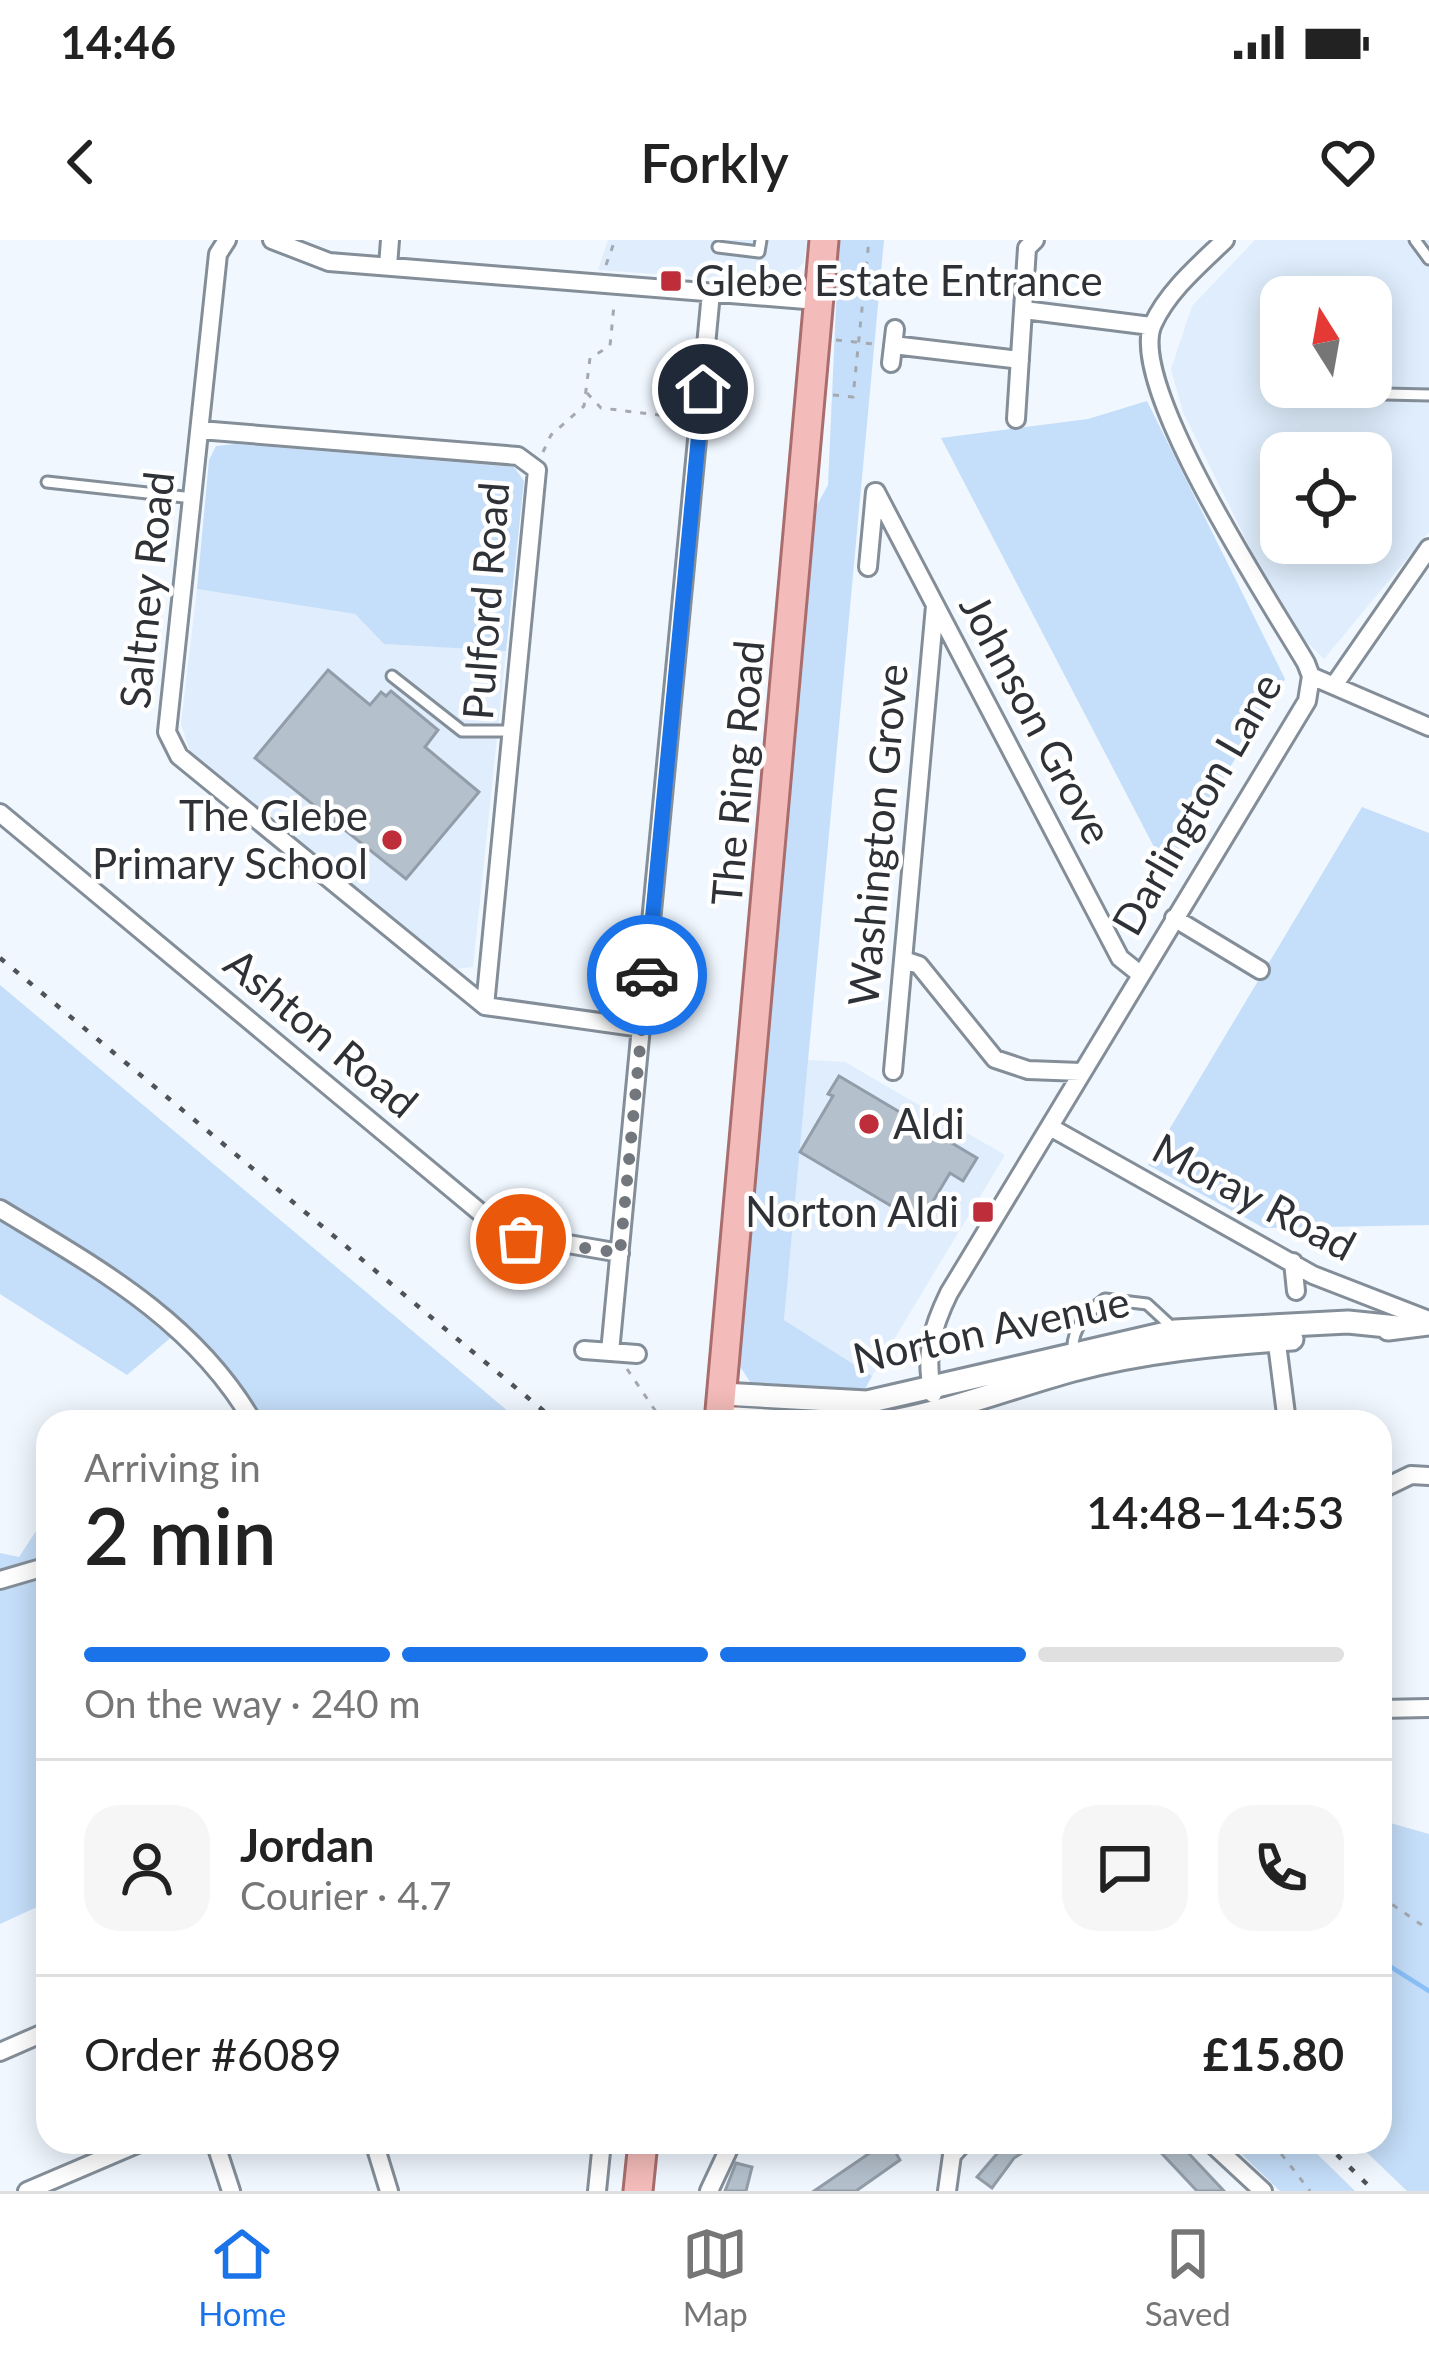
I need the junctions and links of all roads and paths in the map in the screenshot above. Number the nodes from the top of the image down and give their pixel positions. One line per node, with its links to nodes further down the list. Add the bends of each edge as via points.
1 (227, 240): 30 (street, Saltney Road, via 218,254)
2 (272, 240): 14 (street, via 306,257)
3 (390, 240): 14 (street)
4 (616, 240): 15 (path)
5 (760, 240): 12 (lane, via 759,251)
6 (824, 240): 17 (main road)
7 (869, 240): 21 (path)
8 (1007, 240): 11 (street)
9 (1225, 240): 19 (street)
10 (1415, 240): 13 (lane)
11 (1031, 244): 18 (street)
12 (718, 247)
13 (1429, 259)
14 (388, 266): 15 (street)
15 (608, 284): 16 (street); 24 (path, via 610,346 590,358)
16 (711, 293): 17 (street); 29 (street)
17 (818, 302): 20 (main road, The Ring Road)
18 (1024, 310): 19 (street); 23 (street)
19 (1151, 326): 38 (street, Darlington Lane, via 1148,364 1159,399)
20 (814, 338): 21 (path); 66 (main road, The Ring Road)
21 (860, 342): 22 (path); 25 (path, via 853,397)
22 (893, 346): 23 (street)
23 (1020, 361): 28 (street)
24 (586, 391): 29 (path, via 601,408); 31 (path, via 584,406)
25 (831, 395)
26 (1392, 395): 27 (lane)
27 (1429, 395)
28 (1016, 418)
29 (699, 419): 48 (street)
30 (200, 430): 31 (street, Pulford Road); 33 (street, Saltney Road)
31 (530, 460): 41 (street, Pulford Road, via 537,470)
32 (47, 482): 33 (lane)
33 (193, 498): 47 (street, Saltney Road, via 167,732 179,756)
34 (1429, 548): 39 (street)
35 (868, 567): 36 (street, Johnson Grove, via 875,492)
36 (935, 606): 44 (street, Washington Grove); 46 (street, Johnson Grove, via 1120,958)
37 (392, 676): 41 (lane, via 462,731)
38 (1311, 676): 39 (street); 43 (street, Darlington Lane, via 1307,700)
39 (1335, 684): 40 (street)
40 (1429, 727)
41 (513, 731): 47 (street, Pulford Road)
42 (0, 813): 53 (street, Ashton Road, via 505,1233)
43 (1174, 918): 45 (street); 46 (street, Darlington Lane)
44 (904, 960): 49 (street, Washington Grove); 50 (street, via 919,964 995,1059)
45 (1260, 970)
46 (1140, 974): 50 (street, Darlington Lane)
47 (485, 1006): 48 (street)
48 (642, 1028): 53 (street)
49 (893, 1071)
50 (1081, 1072): 51 (street, Darlington Lane)
51 (1050, 1127): 54 (street, Moray Road); 63 (street, Darlington Lane, via 931,1332)
52 (0, 1209): 64 (street, via 145,1299 208,1359)
53 (620, 1253): 60 (street)
54 (1293, 1262): 55 (street); 56 (street, Moray Road)
55 (1296, 1292)
56 (1429, 1322): 57 (street, Norton Avenue)
57 (1276, 1333): 58 (street, Norton Avenue); 70 (street)
58 (1177, 1340): 62 (street, Norton Avenue); 62 (lane, via 1148,1304 1105,1299 1084,1315)
59 (584, 1350): 60 (street)
60 (613, 1353): 61 (street); 65 (path)
61 (637, 1354)
62 (1075, 1360): 63 (street, Norton Avenue); 69 (street, Norton Avenue)
63 (931, 1389): 67 (street, Norton Avenue); 68 (street, Darlington Lane)
64 (244, 1410)
65 (654, 1410)
66 (720, 1410)
67 (877, 1410)
68 (937, 1410)
69 (946, 1410)
70 (1286, 1410)
71 (1429, 1476): 72 (street)
72 (1392, 1484)
73 (36, 1570): 74 (street)
74 (0, 1580)
75 (1429, 1708): 76 (street)
76 (1392, 1709)
77 (1392, 1904): 78 (path)
78 (1429, 1930)
79 (36, 2036): 80 (street)
80 (0, 2052)
81 (114, 2154): 90 (street)
82 (219, 2154): 91 (street)
83 (378, 2154): 92 (street)
84 (601, 2154): 93 (street)
85 (642, 2154): 94 (main road)
86 (726, 2154): 95 (street)
87 (953, 2154): 96 (street)
88 (1223, 2154): 97 (street)
89 (1282, 2154): 98 (path)
90 (27, 2191)
91 (231, 2191)
92 (389, 2191)
93 (597, 2191)
94 (638, 2191)
95 (709, 2191)
96 (947, 2191)
97 (1263, 2191)
98 (1310, 2191)

